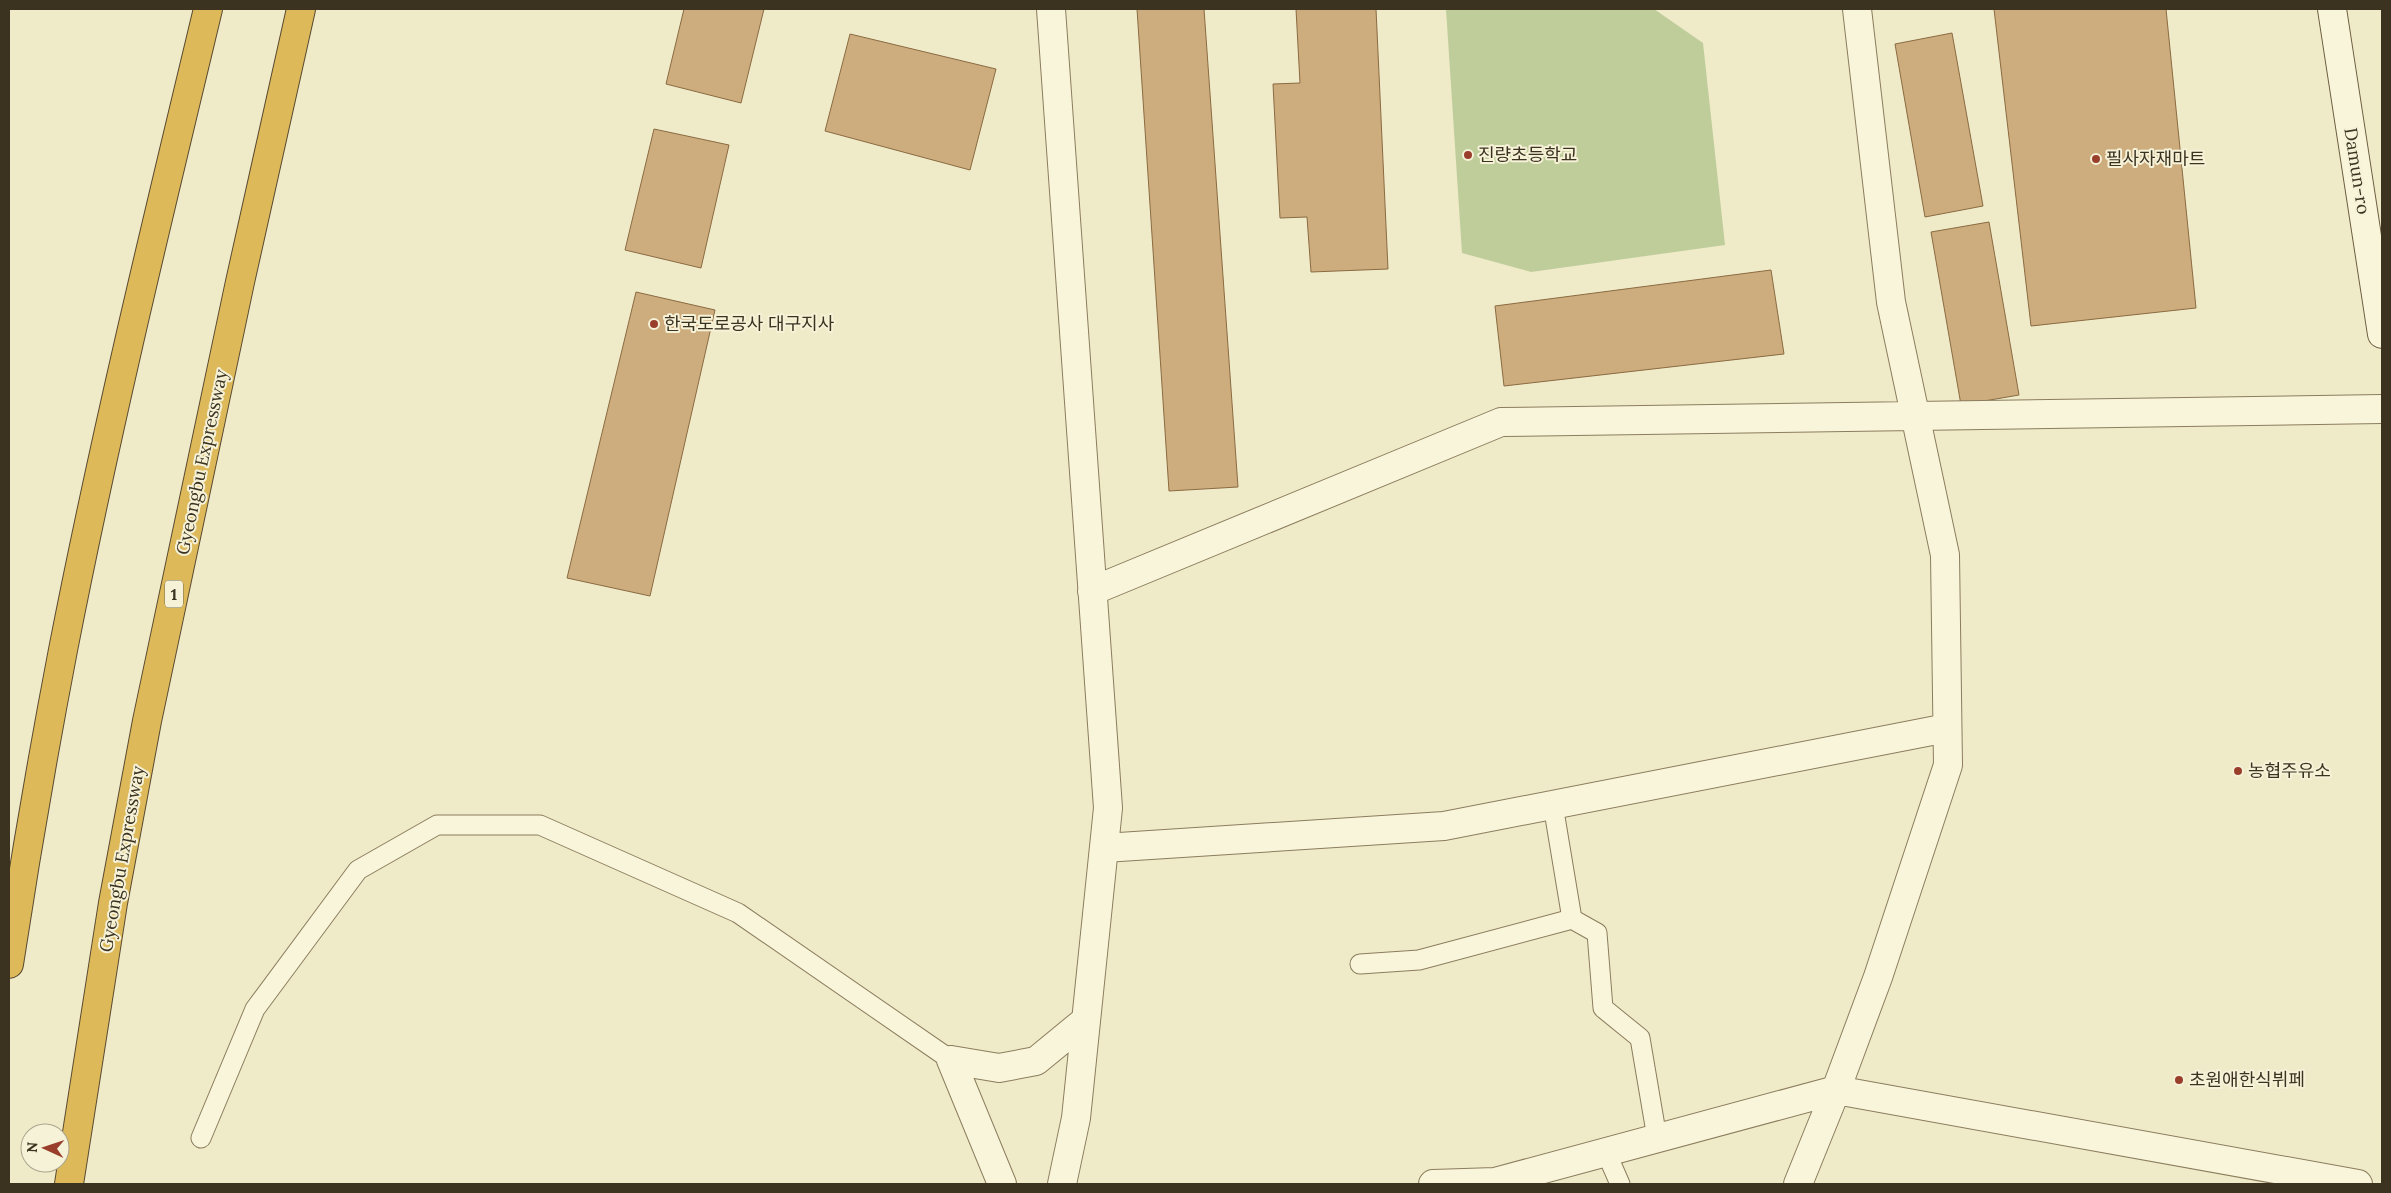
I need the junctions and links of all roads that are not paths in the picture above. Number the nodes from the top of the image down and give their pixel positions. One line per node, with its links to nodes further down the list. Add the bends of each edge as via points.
1 (208, 9): 14 (highway, via 155,228 63,649)
2 (301, 9): 22 (highway, Gyeongbu Expressway / 1, via 147,721 113,903)
3 (1051, 9): 9 (street)
4 (1857, 9): 8 (street, via 1891,302)
5 (2332, 9): 6 (street, Damun-ro)
6 (2382, 334)
7 (2382, 409): 8 (street)
8 (1916, 417): 9 (street, via 1501,422); 10 (street, via 1945,555)
9 (1092, 590): 12 (street, via 1108,808)
10 (1947, 728): 11 (street); 18 (street, via 1948,765 1878,977)
11 (1553, 805): 12 (street, via 1444,826); 13 (lane)
12 (1104, 848): 16 (street)
13 (1572, 919): 15 (lane, via 1419,960); 20 (lane, via 1597,933 1603,1008 1640,1038)
14 (9, 964)
15 (1360, 964)
16 (1086, 1020): 17 (street, via 1036,1061 999,1068); 24 (street, via 1076,1118)
17 (951, 1060): 19 (lane, via 738,913 540,825 437,825 358,870 255,1010); 23 (street)
18 (1836, 1090): 20 (street); 27 (street); 28 (street)
19 (201, 1138)
20 (1657, 1138): 21 (street)
21 (1606, 1152): 25 (street, via 1495,1182); 26 (lane)
22 (69, 1184)
23 (1002, 1184)
24 (1062, 1184)
25 (1433, 1184)
26 (1620, 1184)
27 (1798, 1184)
28 (2358, 1184)

